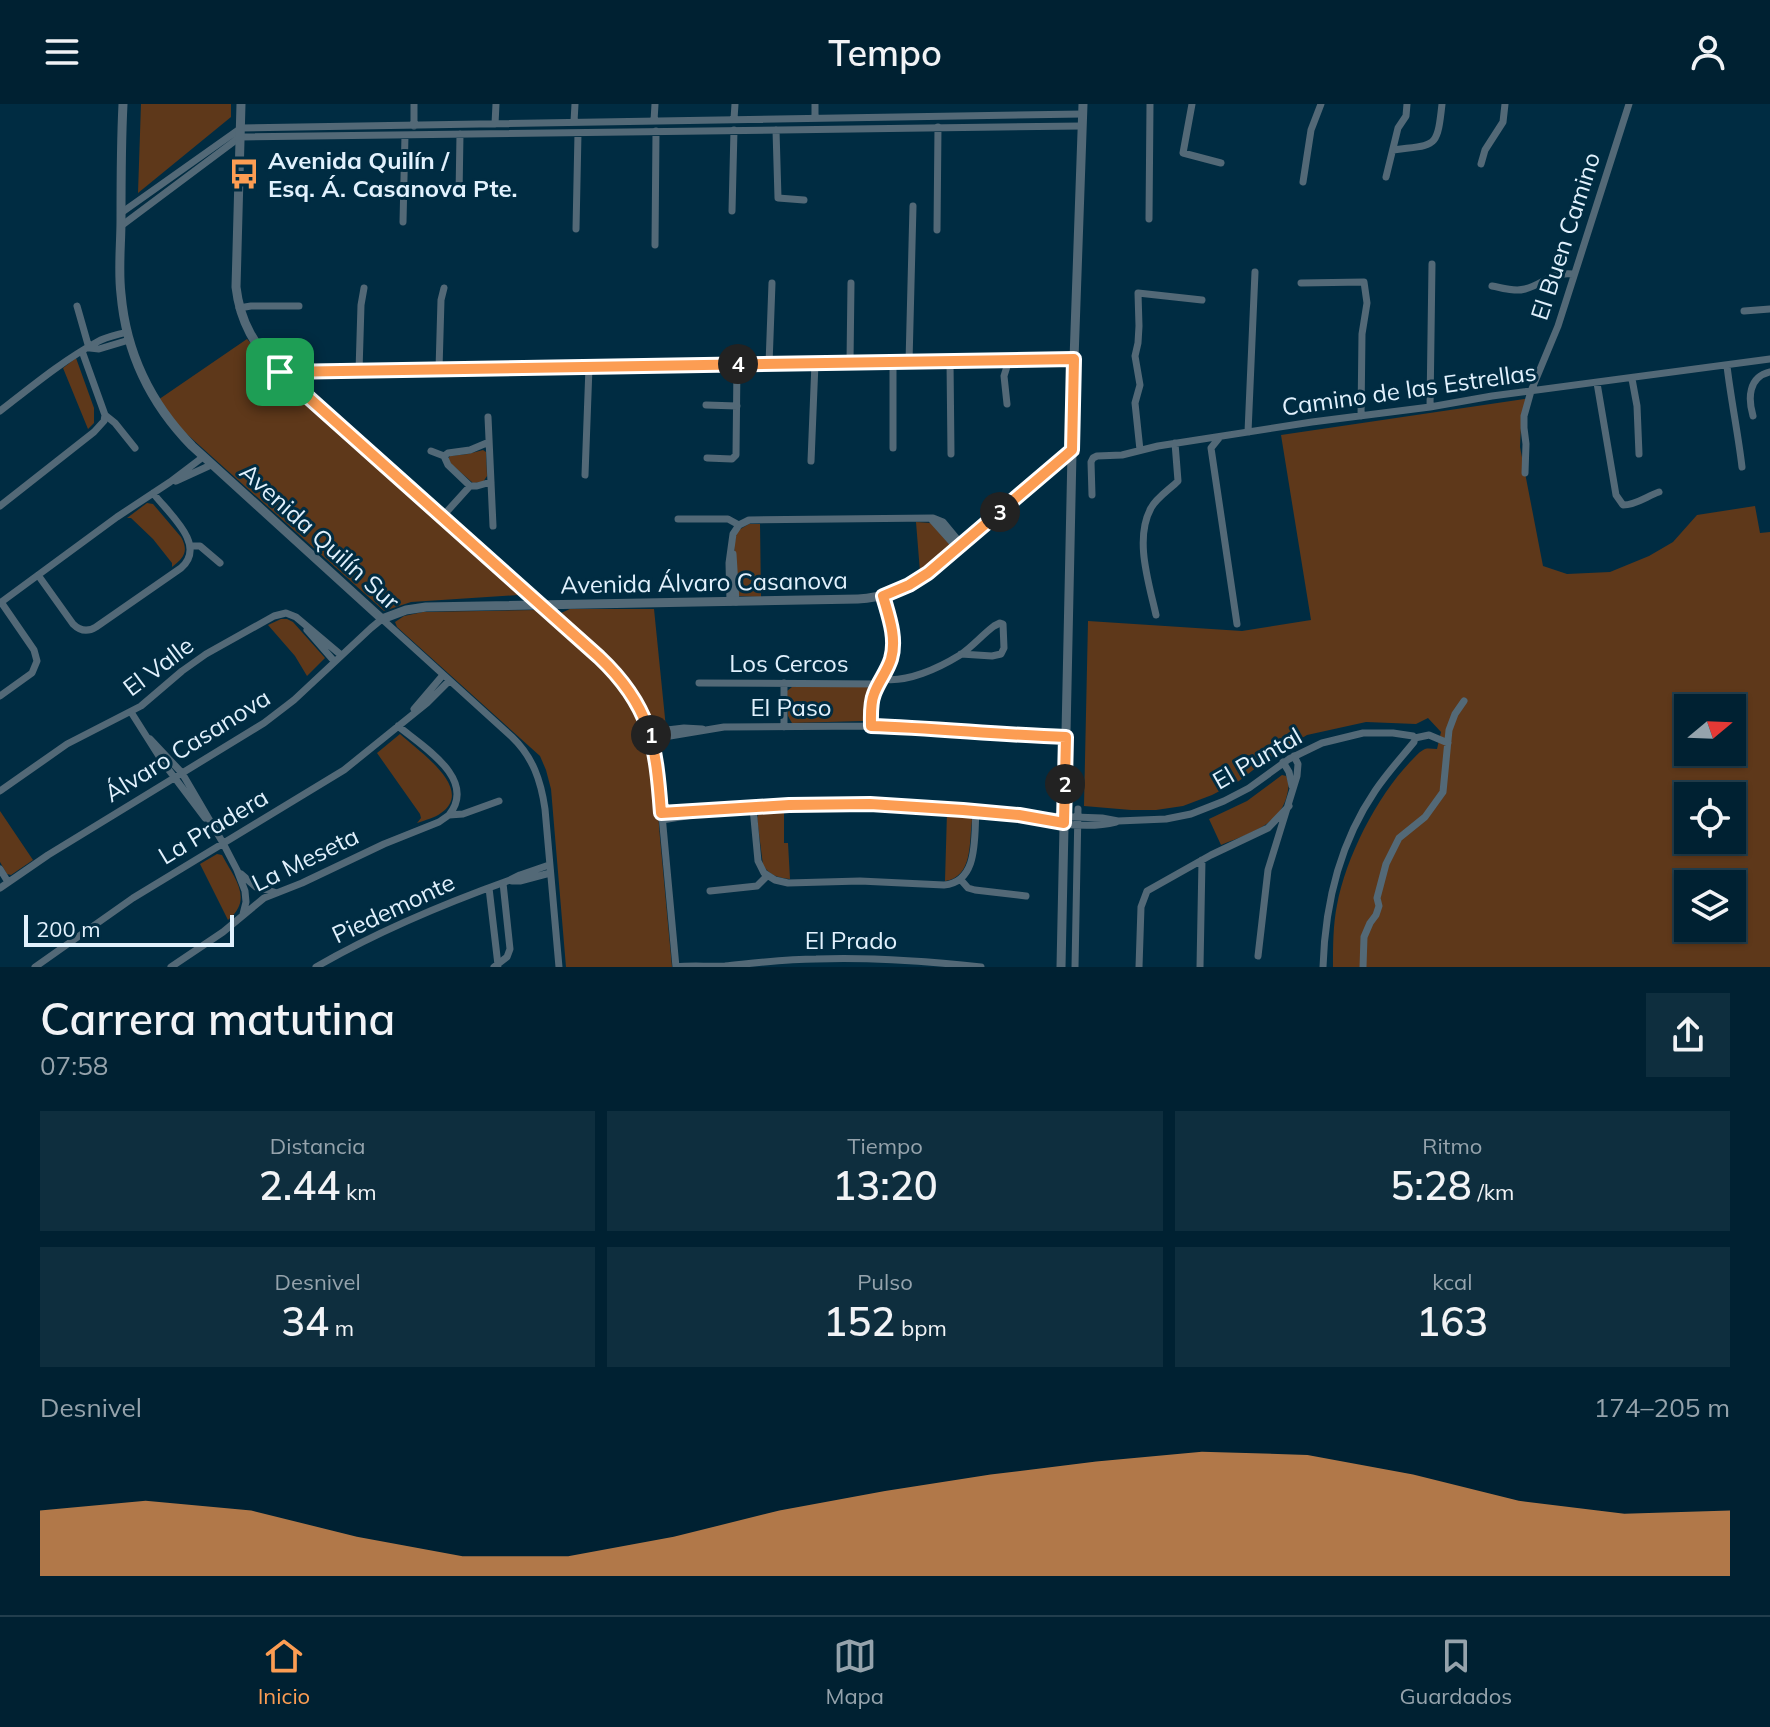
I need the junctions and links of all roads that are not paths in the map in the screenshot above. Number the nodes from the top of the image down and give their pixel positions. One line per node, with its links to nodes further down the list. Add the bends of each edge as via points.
1 (123, 104): 49 (street, Avenida Quilín Sur)
2 (241, 104): 35 (street)
3 (414, 104): 27 (street)
4 (496, 104): 26 (street)
5 (575, 104): 24 (street)
6 (655, 104): 23 (street)
7 (735, 104): 21 (street)
8 (815, 104): 20 (street)
9 (1150, 104): 50 (street)
10 (1192, 104): 41 (street, via 1183,153)
11 (1321, 104): 44 (street)
12 (1407, 104): 40 (street)
13 (1442, 104): 40 (street, via 1434,141)
14 (1505, 104): 42 (street, via 1503,122)
15 (1629, 104): 58 (street, El Buen Camino)
16 (945, 106): 18 (street)
17 (1083, 109): 19 (street); 28 (street)
18 (944, 115): 19 (street); 20 (street)
19 (968, 115): 30 (street)
20 (815, 118): 21 (street)
21 (734, 119): 22 (street)
22 (697, 120): 23 (street); 34 (street)
23 (654, 121): 24 (street)
24 (574, 122): 26 (street)
25 (471, 124): 26 (street); 27 (street); 38 (street)
26 (495, 124)
27 (414, 126): 35 (street)
28 (1082, 126): 30 (street); 73 (street)
29 (938, 127): 30 (street); 32 (street); 54 (street)
30 (969, 127)
31 (734, 130): 32 (street); 34 (street); 48 (street)
32 (776, 130): 46 (street, via 778,198)
33 (656, 131): 34 (street); 36 (street); 55 (street)
34 (697, 131)
35 (240, 132): 39 (street); 49 (street); 52 (street); 68 (street, via 235,269)
36 (578, 133): 38 (street); 53 (street)
37 (460, 134): 38 (street); 39 (street); 45 (street)
38 (471, 134)
39 (405, 135): 51 (street)
40 (1393, 150): 43 (street)
41 (1221, 163)
42 (1481, 164)
43 (1386, 177)
44 (1303, 182)
45 (459, 195)
46 (804, 200)
47 (913, 206): 79 (street)
48 (732, 211)
49 (121, 213): 52 (street, Avenida Quilín Sur)
50 (1149, 219)
51 (403, 222)
52 (121, 226): 71 (street, Avenida Quilín Sur, via 120,291)
53 (576, 229)
54 (937, 230)
55 (655, 245)
56 (1432, 264): 95 (street)
57 (1255, 272): 101 (street)
58 (1573, 274): 62 (street, via 1550,276 1518,290); 91 (street, El Buen Camino)
59 (772, 283): 82 (street)
60 (851, 283): 77 (street)
61 (1301, 283): 98 (street, via 1364,282)
62 (1492, 286)
63 (364, 288): 86 (street)
64 (444, 288): 85 (street)
65 (1202, 300): 108 (street, via 1138,293 1135,356 1140,385 1135,403)
66 (77, 306): 72 (street)
67 (299, 306): 68 (street)
68 (239, 308): 87 (street, via 254,342)
69 (1770, 309): 70 (street)
70 (1744, 311)
71 (128, 336): 72 (street); 114 (street, Avenida Quilín Sur, via 155,400)
72 (87, 349): 96 (street); 97 (street)
73 (1074, 359): 75 (street); 107 (street)
74 (1770, 359): 83 (street, Camino de las Estrellas)
75 (1009, 360): 76 (street); 92 (street, via 1004,376)
76 (950, 361): 79 (street); 110 (street)
77 (850, 362): 78 (street); 80 (street)
78 (893, 362): 79 (street); 106 (street)
79 (909, 362)
80 (815, 363): 82 (street); 115 (street)
81 (737, 364): 82 (street); 84 (street); 94 (street)
82 (769, 364)
83 (1727, 366): 89 (street, Camino de las Estrellas); 116 (street)
84 (589, 367): 85 (street); 118 (street)
85 (439, 369): 86 (street)
86 (359, 371): 87 (street)
87 (280, 372): 125 (street)
88 (1770, 372): 99 (street, via 1750,391)
89 (1632, 379): 90 (street, Camino de las Estrellas); 111 (street)
90 (1597, 383): 91 (street, Camino de las Estrellas); 121 (street, via 1619,501 1629,505)
91 (1531, 391): 95 (street, Camino de las Estrellas); 117 (street, El Buen Camino, via 1524,416)
92 (1007, 404)
93 (706, 405): 94 (street)
94 (737, 406): 113 (street, via 736,455)
95 (1430, 407): 98 (street, Camino de las Estrellas)
96 (0, 411)
97 (105, 415): 105 (street); 124 (street, via 94,432)
98 (1361, 416): 101 (street, Camino de las Estrellas)
99 (1753, 416)
100 (488, 417): 103 (street)
101 (1248, 432): 102 (street, Camino de las Estrellas)
102 (1219, 438): 104 (street, Camino de las Estrellas); 140 (street, via 1211,448)
103 (489, 442): 112 (street); 119 (street)
104 (1175, 443): 108 (street, Camino de las Estrellas); 137 (street, via 1178,481 1151,507 1144,532 1144,562)
105 (135, 448)
106 (893, 448)
107 (1072, 450): 130 (street, Avenida Álvaro Casanova); 155 (street)
108 (1140, 450): 123 (street, Camino de las Estrellas, via 1094,457)
109 (431, 451): 112 (street)
110 (951, 454)
111 (1639, 454)
112 (444, 456): 120 (street)
113 (707, 458)
114 (207, 461): 122 (street); 138 (street, Avenida Quilín Sur)
115 (811, 461)
116 (1742, 467)
117 (1525, 473)
118 (585, 475)
119 (491, 482): 120 (street); 128 (street)
120 (470, 486): 125 (street)
121 (1659, 492)
122 (153, 493): 129 (street); 132 (street)
123 (1092, 495)
124 (0, 506)
125 (442, 517): 136 (street)
126 (678, 519): 127 (street, via 728,519)
127 (739, 525): 130 (street, via 753,520 929,517 943,522); 134 (street, via 733,534)
128 (493, 526)
129 (191, 546): 131 (street, via 203,547); 132 (street, via 185,565 84,630 73,624)
130 (960, 546): 133 (street, Avenida Álvaro Casanova, via 916,581)
131 (220, 563)
132 (38, 575): 135 (street)
133 (883, 596): 134 (street, Avenida Álvaro Casanova); 145 (street, via 893,642)
134 (733, 602): 136 (street, Avenida Álvaro Casanova)
135 (0, 603): 148 (street, via 37,657 32,673)
136 (538, 604): 138 (street, Avenida Álvaro Casanova, via 419,607); 154 (street, via 617,676)
137 (1156, 615)
138 (382, 619): 142 (street, Álvaro Casanova); 144 (street, Avenida Quilín Sur)
139 (301, 622): 142 (street); 143 (street); 150 (street, El Valle, via 286,613 269,618 197,660)
140 (1237, 624)
141 (961, 654): 141 (street, Los Cercos, via 1001,654 1003,624 994,626); 145 (street, Los Cercos, via 913,676)
142 (341, 655): 143 (street, Álvaro Casanova)
143 (334, 661): 160 (street, Álvaro Casanova, via 264,723)
144 (446, 678): 151 (street, La Pradera); 178 (street, Avenida Quilín Sur, via 512,737 532,764 543,797)
145 (881, 682): 147 (street, Los Cercos); 152 (street, via 873,697)
146 (699, 683): 147 (street, Los Cercos)
147 (784, 683): 153 (street)
148 (0, 696)
149 (1464, 701): 157 (street)
150 (131, 712): 160 (street); 161 (street, El Valle, via 67,744)
151 (398, 726): 164 (street, via 452,774); 175 (street, La Pradera, via 344,770)
152 (871, 726): 153 (street, El Paso); 155 (street, El Paso)
153 (784, 727): 154 (street, El Paso, via 724,727)
154 (651, 736): 171 (street)
155 (1066, 737): 172 (street)
156 (1415, 738): 157 (street, El Puntal, via 1429,735); 158 (street, El Puntal, via 1356,734); 206 (street, via 1374,793 1344,851 1328,906)
157 (1448, 743): 207 (street, via 1443,792 1425,817 1399,838 1386,864 1379,906 1364,937)
158 (1294, 756): 159 (street, El Puntal); 162 (street, via 1298,766)
159 (1283, 762): 162 (street); 170 (street, El Puntal, via 1249,788 1200,811 1118,821)
160 (178, 775): 175 (street); 183 (street, Álvaro Casanova)
161 (0, 791)
162 (1292, 792): 165 (street)
163 (499, 801): 168 (street, La Meseta)
164 (456, 804): 168 (street); 169 (street)
165 (1289, 806): 173 (street); 174 (street)
166 (753, 808): 167 (street, El Puntal, via 870,804); 171 (street, El Puntal); 180 (street, via 758,861)
167 (976, 811): 172 (street, El Puntal); 181 (street, via 971,864)
168 (470, 812): 169 (street, La Meseta)
169 (449, 815): 186 (street, La Meseta)
170 (1078, 816): 172 (street, El Puntal); 203 (street)
171 (661, 817): 200 (street)
172 (1064, 819): 202 (street)
173 (1268, 828): 174 (street); 176 (street)
174 (1278, 837): 189 (street, via 1267,878)
175 (223, 843): 179 (street); 190 (street, La Pradera)
176 (1202, 860): 204 (street, via 1146,893 1141,903); 205 (street)
177 (0, 869): 183 (street)
178 (550, 869): 182 (street, Piedemonte); 199 (street, Avenida Quilín Sur)
179 (237, 870): 186 (street, via 256,887); 188 (street, via 246,897)
180 (767, 876): 181 (street, via 788,883 948,885); 185 (street, via 757,886)
181 (961, 880): 187 (street, via 975,890)
182 (507, 882): 184 (street, Piedemonte); 192 (street, Piedemonte, via 510,949)
183 (2, 886)
184 (489, 888): 192 (street, Piedemonte); 198 (street, Piedemonte, via 393,926)
185 (710, 891)
186 (277, 892): 188 (street, La Meseta)
187 (1026, 896)
188 (242, 916): 197 (street, La Meseta)
189 (1258, 956)
190 (46, 959): 195 (street, La Pradera); 196 (street)
191 (765, 964): 193 (street, El Prado); 194 (street, El Prado, via 863,958)
192 (496, 966)
193 (718, 966): 200 (street, El Prado)
194 (968, 966): 201 (street, El Prado)
195 (35, 967)
196 (52, 967)
197 (171, 967)
198 (316, 967)
199 (559, 967)
200 (676, 967)
201 (981, 967)
202 (1061, 967)
203 (1075, 967)
204 (1139, 967)
205 (1200, 967)
206 (1323, 967)
207 (1363, 967)

